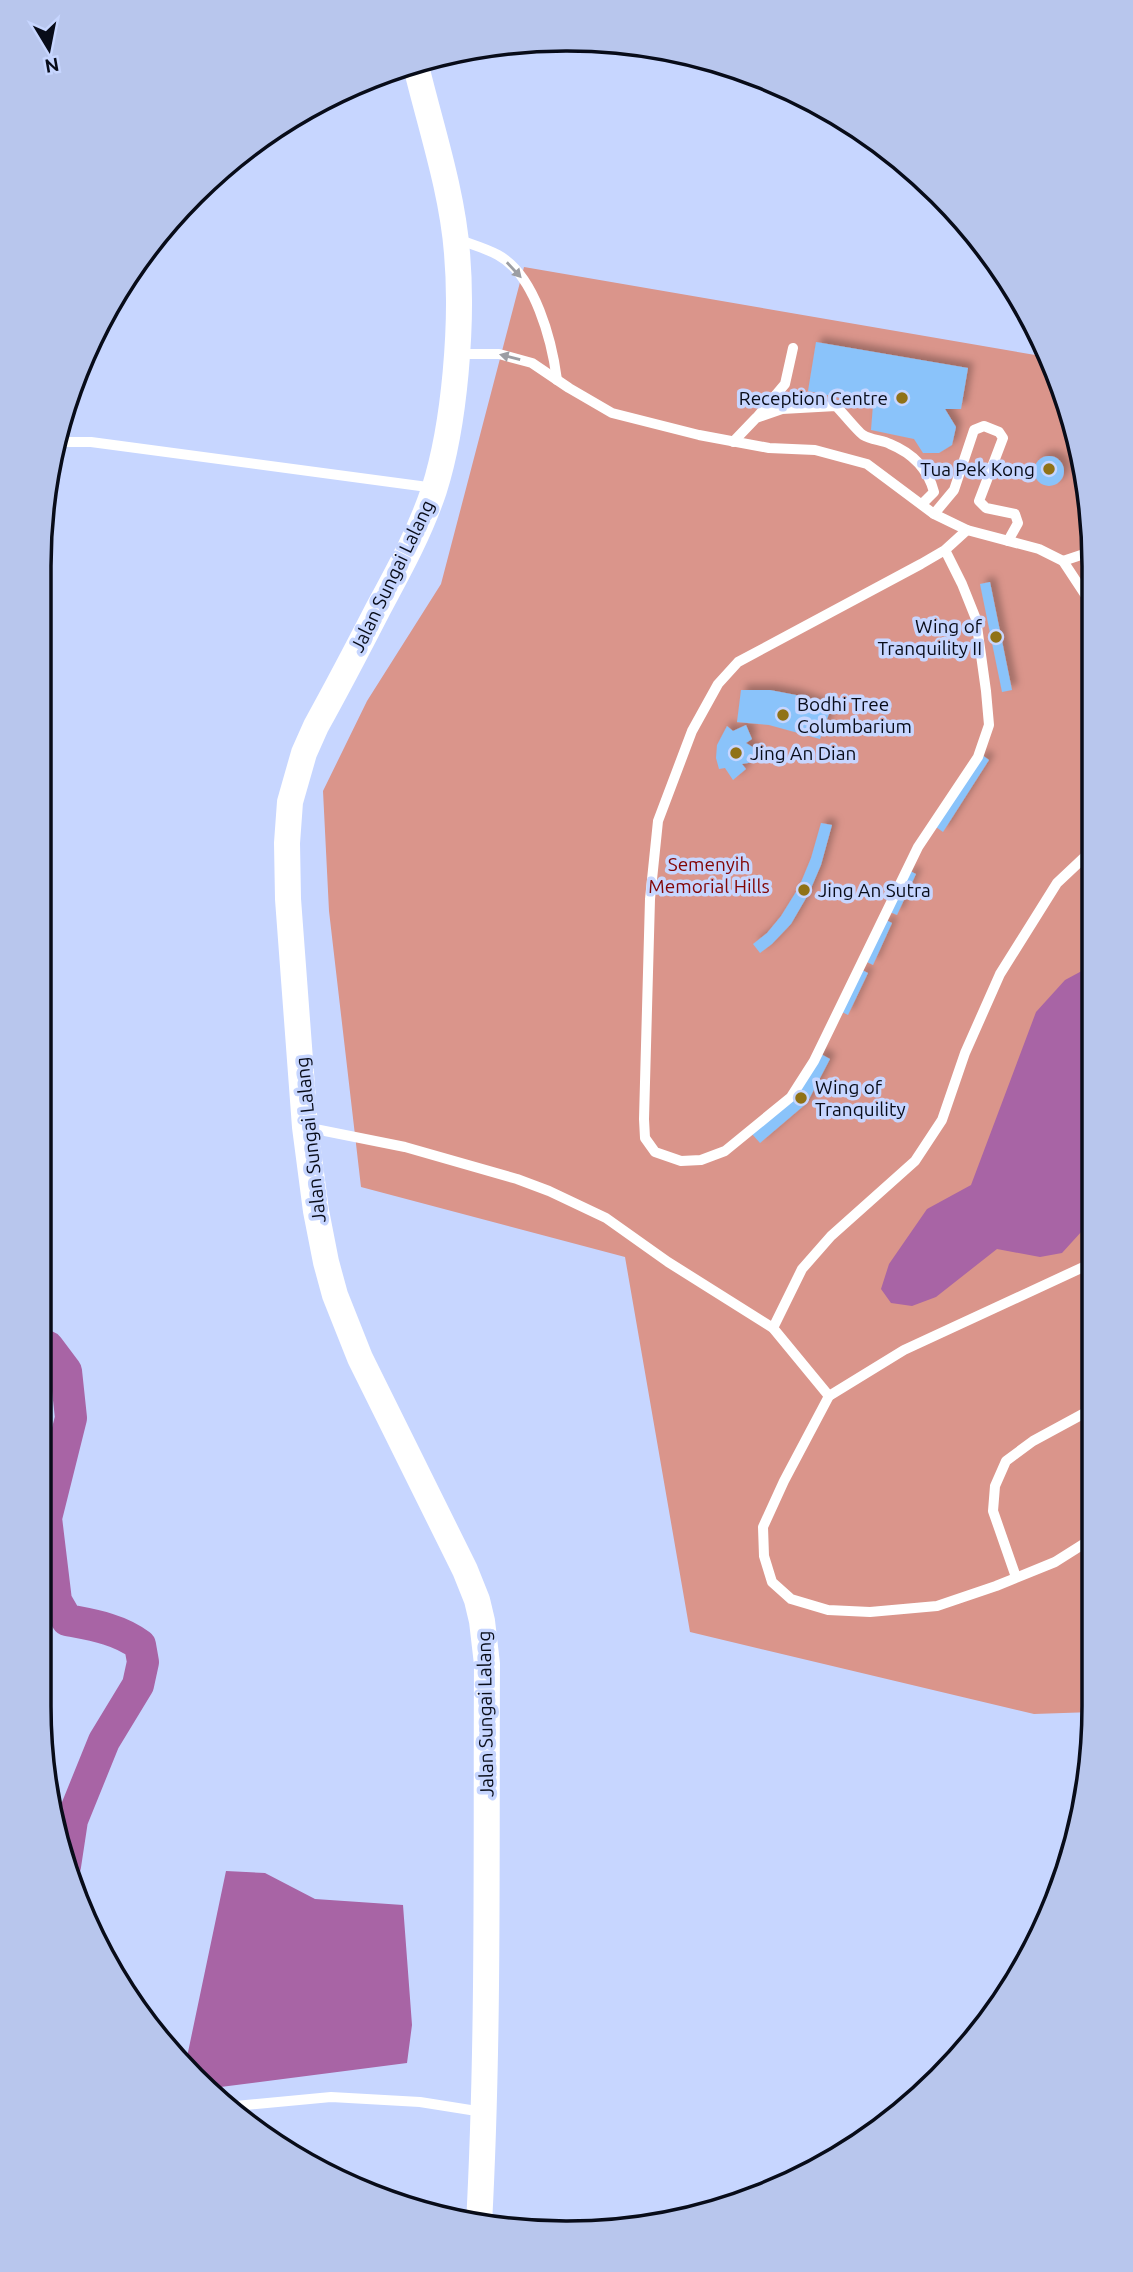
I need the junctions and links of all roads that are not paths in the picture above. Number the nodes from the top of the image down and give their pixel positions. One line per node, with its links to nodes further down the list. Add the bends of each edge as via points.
1 (418, 73): 2 (street, Jalan Sungai Lalang)
2 (455, 239): 4 (street, Jalan Sungai Lalang); 5 (lane, one-way to 5, via 499,256 516,270 538,308 554,354)
3 (793, 348): 6 (lane, via 785,384)
4 (457, 354): 5 (lane, one-way to 4, via 532,363 499,354); 9 (street, Jalan Sungai Lalang)
5 (557, 380): 8 (lane, via 612,413)
6 (756, 418): 8 (lane); 10 (lane, via 782,409 836,407 861,435 914,457 930,477 934,492)
7 (66, 442): 9 (lane)
8 (733, 442): 10 (lane, via 816,450 867,464)
9 (435, 488): 19 (street, Jalan Sungai Lalang, via 406,557 316,726 290,802 288,898)
10 (922, 504): 11 (lane)
11 (934, 514): 12 (lane); 13 (lane, via 954,490 974,430 984,426 1003,438 979,501 986,508 1014,514 1018,523)
12 (967, 530): 13 (lane); 14 (lane)
13 (1008, 541): 16 (lane)
14 (945, 550): 14 (lane, via 738,662 718,684 692,731 658,821 650,899 644,1119 645,1138 655,1152 681,1161 725,1151 791,1097 814,1061 918,846 978,757 989,725 976,619)
15 (1082, 555): 16 (lane)
16 (1063, 561): 17 (lane)
17 (1082, 590)
18 (1082, 859): 21 (lane, via 1057,883 1000,974 942,1120 915,1161 831,1236 802,1269)
19 (305, 1127): 21 (lane, via 405,1147 549,1191 606,1218); 27 (street, Jalan Sungai Lalang, via 316,1211 335,1295 360,1358 466,1570 482,1621 487,1664)
20 (1082, 1268): 22 (lane, via 904,1350)
21 (773, 1328): 22 (lane)
22 (828, 1396): 25 (lane, via 763,1527 764,1556 772,1582 791,1599 828,1610 870,1612 937,1606)
23 (1082, 1415): 25 (lane, via 1006,1461 995,1486 993,1511)
24 (1082, 1545): 25 (lane, via 1055,1562)
25 (1016, 1577)
26 (242, 2106): 27 (lane, via 331,2097 420,2102)
27 (485, 2113): 28 (street, Jalan Sungai Lalang)
28 (480, 2213)

